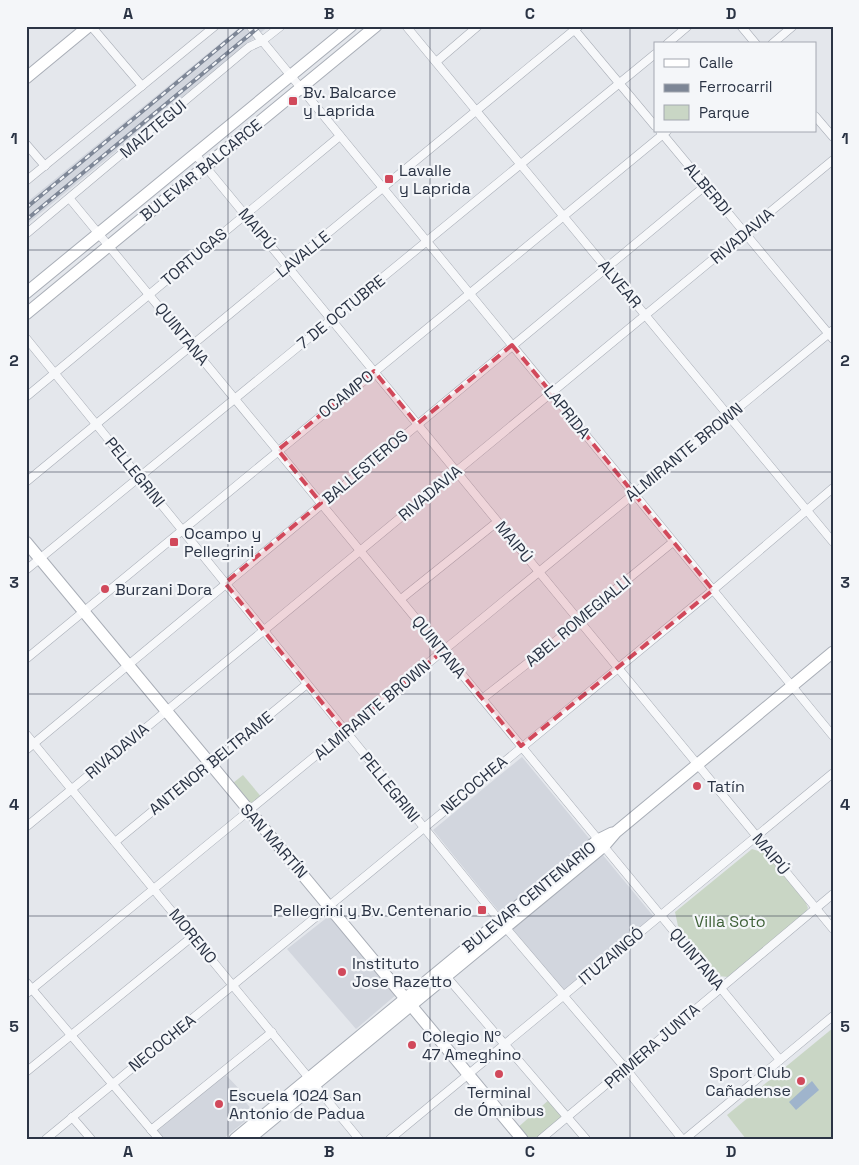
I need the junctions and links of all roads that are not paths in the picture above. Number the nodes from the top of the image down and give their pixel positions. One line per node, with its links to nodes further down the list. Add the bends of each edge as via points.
1 (90, 26): 20 (main road); 22 (street)
2 (215, 26): 22 (street)
3 (250, 26): 13 (street)
4 (281, 26): 13 (street, MAIZTEGUI)
5 (351, 26): 19 (main road, BULEVAR BALCARCE)
6 (376, 26): 23 (main road, BULEVAR BALCARCE)
7 (406, 26): 18 (street, ALVEAR)
8 (478, 26): 18 (street)
9 (688, 26): 14 (street)
10 (741, 26): 15 (street)
11 (793, 26): 16 (street)
12 (575, 27): 21 (street); 24 (street, LAVALLE)
13 (263, 42): 19 (street, LAPRIDA); 39 (street, MAIZTEGUI, via 249,47)
14 (669, 42)
15 (754, 42)
16 (774, 42)
17 (654, 55): 21 (street, 7 DE OCTUBRE)
18 (436, 62): 24 (street, ALVEAR)
19 (290, 76): 23 (street, LAPRIDA); 31 (main road, BULEVAR BALCARCE)
20 (26, 78)
21 (619, 83): 26 (street); 33 (street, 7 DE OCTUBRE)
22 (142, 86): 34 (street)
23 (301, 88): 28 (street, LAPRIDA); 35 (main road, BULEVAR BALCARCE)
24 (477, 111): 33 (street, ALVEAR); 38 (street, LAVALLE)
25 (816, 117): 29 (street)
26 (654, 125)
27 (663, 132): 37 (street, ALBERDI); 41 (street, OCAMPO)
28 (340, 136): 38 (street, LAPRIDA); 40 (street, TORTUGAS)
29 (833, 137)
30 (26, 144): 34 (street)
31 (195, 154): 35 (street, MAIPÚ); 42 (main road, BULEVAR BALCARCE)
32 (833, 160): 43 (street, RIVADAVIA)
33 (520, 164): 41 (street, ALVEAR); 45 (street, 7 DE OCTUBRE)
34 (45, 166): 36 (street)
35 (206, 167): 40 (street, MAIPÚ); 46 (main road, BULEVAR BALCARCE)
36 (26, 181)
37 (705, 186): 43 (street, ALBERDI); 48 (street, BALLESTEROS)
38 (383, 189): 45 (street, LAPRIDA); 47 (street, LAVALLE)
39 (70, 199): 42 (street, QUINTANA); 44 (street, MAIZTEGUI)
40 (245, 214): 47 (street, MAIPÚ); 50 (street, TORTUGAS)
41 (563, 216): 48 (street, ALVEAR); 51 (street, OCAMPO)
42 (99, 233): 46 (street, QUINTANA); 49 (main road, BULEVAR BALCARCE)
43 (744, 233): 53 (street, RIVADAVIA); 55 (street, ALBERDI)
44 (26, 234)
45 (427, 242): 51 (street, LAPRIDA); 54 (street, 7 DE OCTUBRE)
46 (109, 246): 50 (street, QUINTANA); 52 (main road, BULEVAR BALCARCE)
47 (288, 267): 54 (street, MAIPÚ); 58 (street, LAVALLE)
48 (606, 268): 53 (street, ALVEAR); 57 (street, BALLESTEROS)
49 (26, 293)
50 (149, 294): 58 (street, QUINTANA); 60 (street, TORTUGAS)
51 (470, 294): 57 (street, LAPRIDA); 59 (street, OCAMPO)
52 (26, 314)
53 (645, 315): 61 (street, RIVADAVIA); 64 (street, ALVEAR)
54 (331, 320): 59 (street, MAIPÚ); 63 (street, 7 DE OCTUBRE)
55 (831, 334): 64 (street, ALMIRANTE BROWN)
56 (26, 338): 60 (street, PELLEGRINI)
57 (512, 345): 61 (street, LAPRIDA); 66 (street, BALLESTEROS)
58 (192, 346): 63 (street, QUINTANA); 65 (street, LAVALLE)
59 (374, 371): 66 (street, MAIPÚ); 67 (street, OCAMPO)
60 (55, 373): 62 (street, TORTUGAS); 65 (street, PELLEGRINI)
61 (551, 393): 68 (street, RIVADAVIA); 72 (street, LAPRIDA)
62 (26, 397)
63 (235, 399): 67 (street, QUINTANA); 69 (street, 7 DE OCTUBRE)
64 (728, 416): 72 (street, ALMIRANTE BROWN); 74 (street, ALVEAR)
65 (96, 424): 69 (street, PELLEGRINI); 70 (street, LAVALLE)
66 (417, 424): 68 (street, MAIPÚ); 73 (street, BALLESTEROS)
67 (278, 450): 73 (street, QUINTANA); 76 (street, OCAMPO)
68 (456, 472): 75 (street, MAIPÚ); 80 (street, RIVADAVIA)
69 (139, 477): 76 (street, PELLEGRINI); 81 (street, 7 DE OCTUBRE)
70 (26, 482)
71 (833, 488): 74 (street, NECOCHEA)
72 (634, 494): 78 (street, LAPRIDA); 83 (street, ALMIRANTE BROWN)
73 (321, 503): 80 (street, QUINTANA); 84 (street, BALLESTEROS)
74 (806, 510): 79 (street, ALVEAR); 85 (street, NECOCHEA)
75 (497, 522): 83 (street, MAIPÚ); 86 (street)
76 (182, 529): 84 (street, PELLEGRINI); 87 (street, OCAMPO)
77 (26, 542): 81 (main road, SAN MARTÍN)
78 (673, 542): 85 (street, LAPRIDA); 88 (street, ABEL ROMEGIALLI, via 583,616)
79 (833, 542)
80 (360, 551): 86 (street, QUINTANA); 89 (street, RIVADAVIA)
81 (40, 559): 82 (street, 7 DE OCTUBRE); 87 (main road, SAN MARTÍN)
82 (26, 570)
83 (539, 572): 88 (street, MAIPÚ); 90 (street, ALMIRANTE BROWN)
84 (225, 583): 89 (street, PELLEGRINI); 93 (street, BALLESTEROS)
85 (713, 590): 94 (street, NECOCHEA); 96 (street, LAPRIDA)
86 (401, 599): 90 (street, QUINTANA)
87 (83, 611): 92 (street, OCAMPO); 93 (main road, SAN MARTÍN)
88 (580, 622): 94 (street, MAIPÚ); 97 (street, ABEL ROMEGIALLI)
89 (264, 630): 95 (street, PELLEGRINI); 98 (street, RIVADAVIA)
90 (443, 651): 97 (street, QUINTANA); 99 (street, ALMIRANTE BROWN)
91 (833, 652): 96 (main road, BULEVAR CENTENARIO)
92 (26, 659)
93 (128, 666): 98 (main road, SAN MARTÍN); 102 (street, BALLESTEROS)
94 (617, 667): 103 (street, NECOCHEA); 106 (street, MAIPÚ)
95 (307, 684): 99 (street, PELLEGRINI); 105 (street, ANTENOR BELTRAME)
96 (792, 686): 101 (street, LAPRIDA); 106 (main road, BULEVAR CENTENARIO)
97 (482, 699): 103 (street, QUINTANA)
98 (166, 712): 105 (main road, SAN MARTÍN); 108 (street, RIVADAVIA)
99 (346, 731): 109 (street, ALMIRANTE BROWN); 111 (street, PELLEGRINI)
100 (26, 734): 102 (street, MORENO)
101 (833, 736)
102 (34, 743): 104 (street, BALLESTEROS); 108 (street, MORENO)
103 (521, 746): 111 (street, NECOCHEA); 114 (street, QUINTANA)
104 (26, 750)
105 (209, 764): 109 (main road, SAN MARTÍN); 113 (street, ANTENOR BELTRAME)
106 (697, 764): 112 (street, MAIPÚ); 114 (main road, BULEVAR CENTENARIO)
107 (833, 773): 112 (street, ITUZAINGÓ)
108 (72, 789): 110 (street, RIVADAVIA); 113 (street, MORENO)
109 (248, 811): 115 (street, ALMIRANTE BROWN); 117 (main road, SAN MARTÍN)
110 (26, 827)
111 (424, 828): 117 (street, NECOCHEA); 120 (street, PELLEGRINI)
112 (756, 836): 118 (street, MAIPÚ); 119 (street, ITUZAINGÓ)
113 (115, 842): 115 (street, MORENO)
114 (601, 843): 119 (street, QUINTANA); 120 (main road, BULEVAR CENTENARIO)
115 (154, 889): 122 (street, MORENO); 127 (street, ALMIRANTE BROWN)
116 (833, 894): 118 (street, PRIMERA JUNTA)
117 (330, 906): 125 (street, NECOCHEA); 129 (main road, SAN MARTÍN)
118 (816, 908): 121 (street, MAIPÚ); 126 (street, PRIMERA JUNTA)
119 (661, 915): 126 (street, QUINTANA); 128 (street, ITUZAINGÓ)
120 (502, 924): 123 (main road, BULEVAR CENTENARIO); 128 (street, PELLEGRINI); 129 (main road, BULEVAR CENTENARIO)
121 (833, 929)
122 (193, 936): 125 (street, MORENO); 132 (street)
123 (446, 976): 129 (main road, BULEVAR CENTENARIO); 133 (street)
124 (26, 982): 127 (street)
125 (233, 985): 131 (street, MORENO); 139 (street, NECOCHEA)
126 (720, 987): 134 (street, QUINTANA); 135 (street, PRIMERA JUNTA)
127 (29, 992): 132 (street)
128 (563, 996): 133 (street, ITUZAINGÓ); 135 (street, PELLEGRINI)
129 (409, 1001): 137 (main road, SAN MARTÍN); 138 (main road, BULEVAR CENTENARIO)
130 (833, 1016): 134 (street)
131 (272, 1032): 138 (street, MORENO); 142 (street)
132 (71, 1036): 136 (street); 139 (street)
133 (505, 1044): 137 (street, ITUZAINGÓ); 141 (street)
134 (780, 1060): 153 (street)
135 (626, 1069): 141 (street, PRIMERA JUNTA); 153 (street, PELLEGRINI)
136 (26, 1072)
137 (469, 1074): 149 (street, ITUZAINGÓ); 150 (main road, SAN MARTÍN)
138 (312, 1081): 146 (main road, BULEVAR CENTENARIO); 147 (main road, BULEVAR CENTENARIO); 148 (street, MORENO)
139 (111, 1083): 140 (street, NECOCHEA); 142 (street)
140 (72, 1117): 143 (street, NECOCHEA); 144 (street)
141 (568, 1117): 151 (street, PRIMERA JUNTA); 152 (street)
142 (151, 1130): 145 (street)
143 (46, 1139)
144 (91, 1139)
145 (159, 1139)
146 (235, 1139)
147 (249, 1139)
148 (359, 1139)
149 (390, 1139)
150 (522, 1139)
151 (541, 1139)
152 (586, 1139)
153 (684, 1139)

